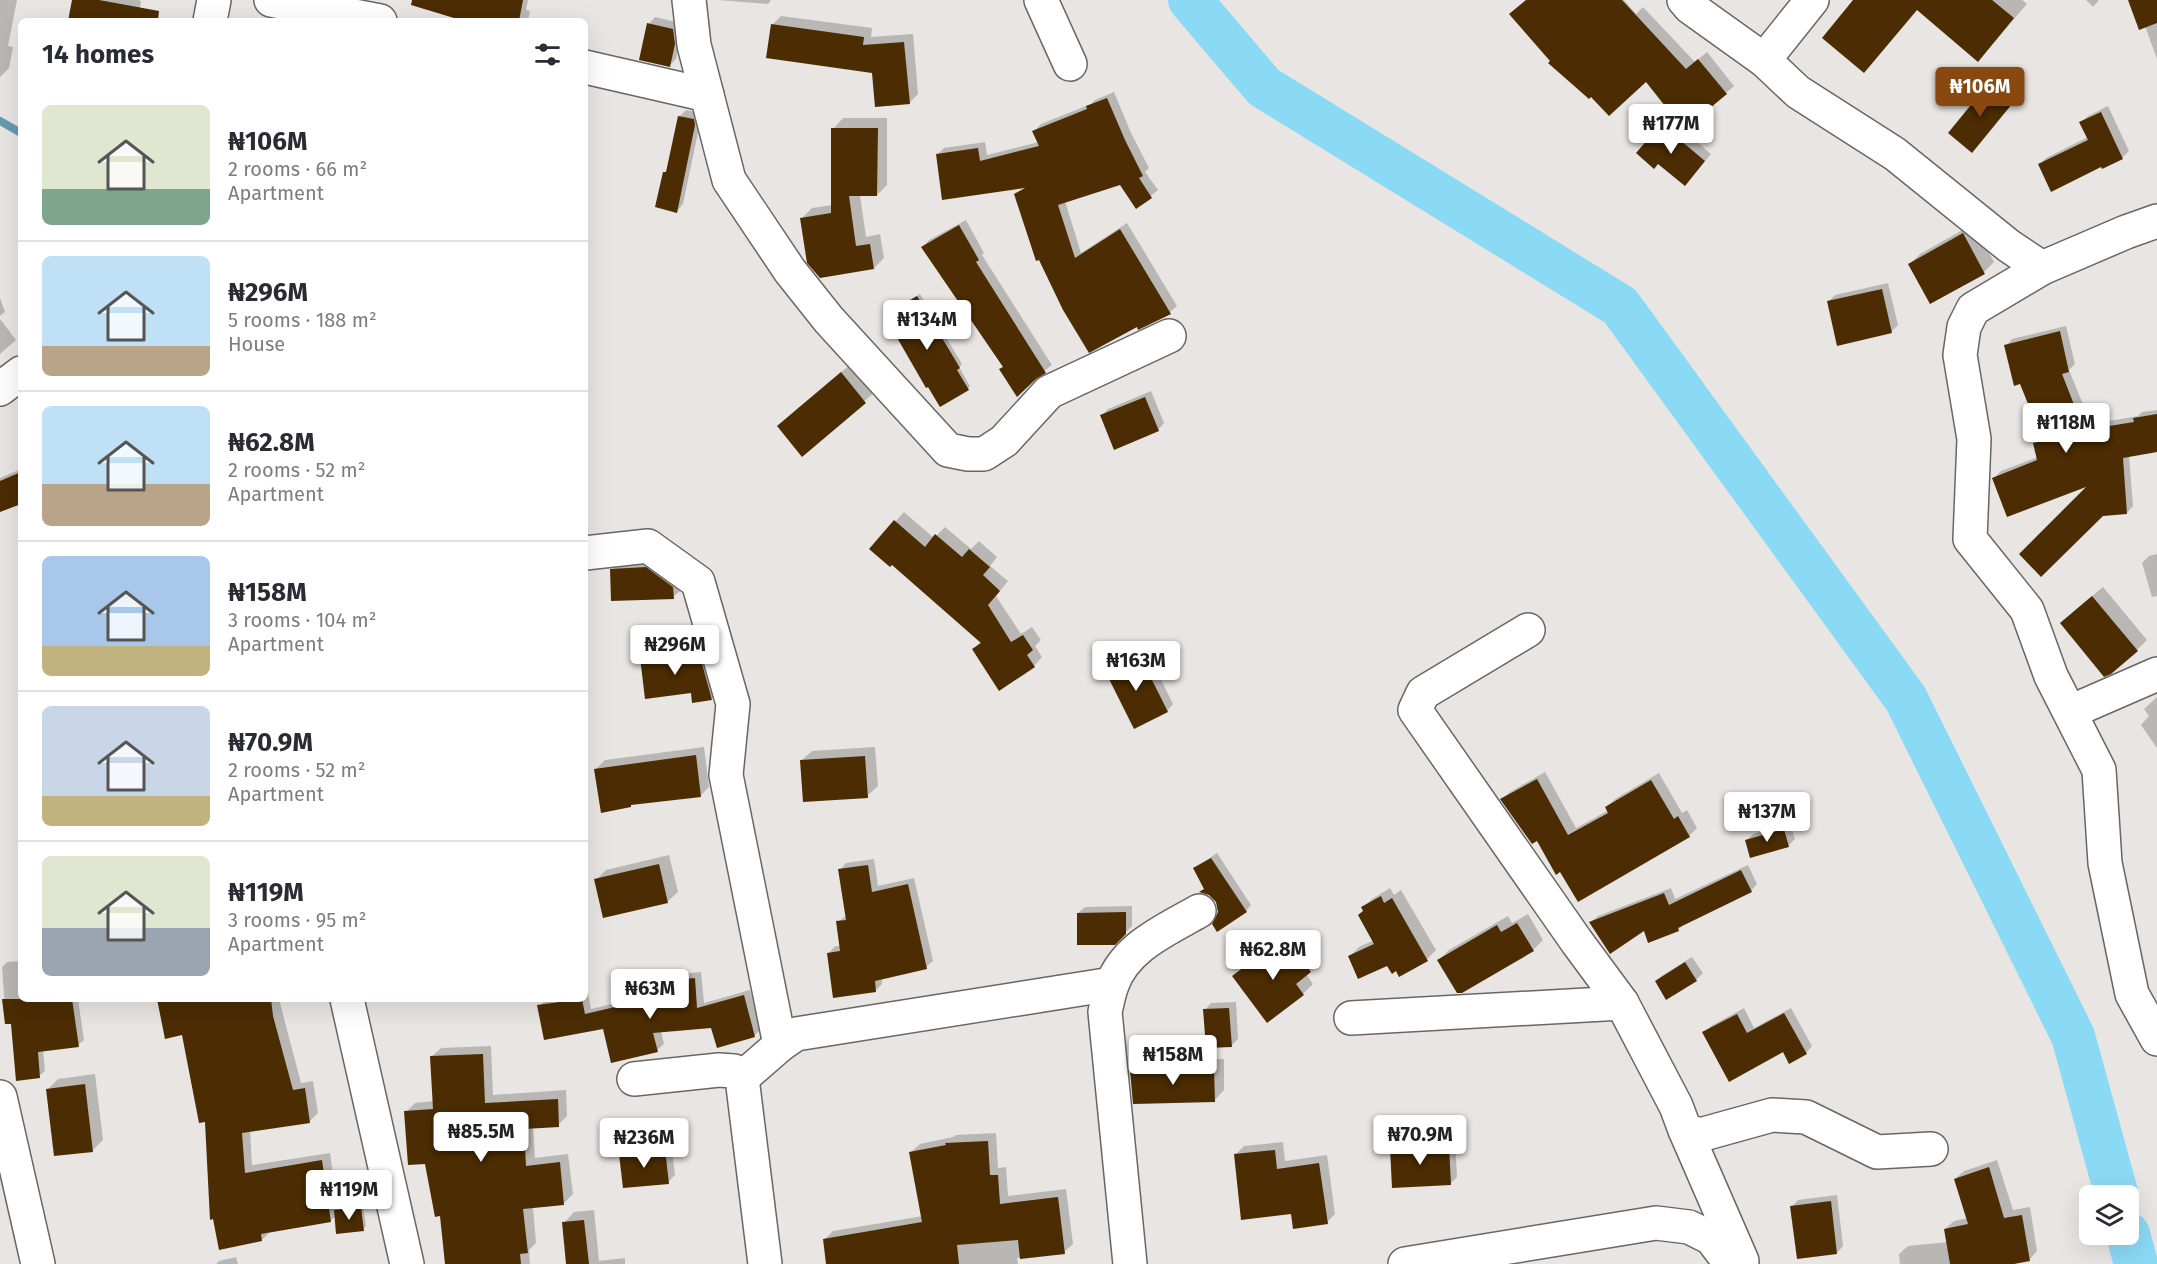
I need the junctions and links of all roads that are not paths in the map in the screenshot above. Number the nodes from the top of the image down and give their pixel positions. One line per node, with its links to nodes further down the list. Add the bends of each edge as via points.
1 (214, 0): 8 (street)
2 (271, 0): 9 (street)
3 (390, 0): 10 (street)
4 (689, 0): 14 (street, via 693,45)
5 (1041, 0): 12 (street)
6 (1684, 0): 11 (street)
7 (1812, 0): 11 (street)
8 (211, 18)
9 (366, 18)
10 (383, 18)
11 (1764, 60): 16 (street, via 1798,92 1895,154)
12 (1070, 64)
13 (588, 68): 14 (street)
14 (707, 95): 17 (street, via 729,180 790,271 829,320 948,450 984,454 1004,441 1049,392)
15 (2157, 221): 16 (street)
16 (2042, 268): 23 (street, via 1973,309 1964,327 1960,355 1974,439 1970,539 2027,610 2051,675)
17 (1169, 336)
18 (18, 375): 19 (street)
19 (0, 389)
20 (588, 553): 30 (street, via 648,546 698,582 733,704 726,775)
21 (1528, 630): 27 (street, via 1423,693 1415,710)
22 (2157, 674): 23 (street)
23 (2070, 712): 29 (street, via 2099,770 2104,863 2132,994)
24 (1199, 911): 25 (street, via 1143,944 1123,963)
25 (1112, 984): 30 (street, via 796,1034); 39 (street, via 1105,1012)
26 (348, 1002): 37 (street)
27 (1622, 1003): 28 (street); 34 (street)
28 (1351, 1018)
29 (2157, 1039)
30 (780, 1044): 31 (street)
31 (742, 1078): 32 (street, via 734,1071 719,1070); 38 (street)
32 (634, 1079)
33 (1, 1103): 36 (street)
34 (1685, 1130): 35 (street, via 1700,1135 1772,1115 1806,1117 1877,1152); 42 (street)
35 (1931, 1149)
36 (38, 1264)
37 (406, 1264)
38 (765, 1264)
39 (1130, 1264)
40 (1405, 1264): 41 (street, via 1656,1223 1689,1227 1711,1238)
41 (1731, 1264)
42 (1744, 1264)

